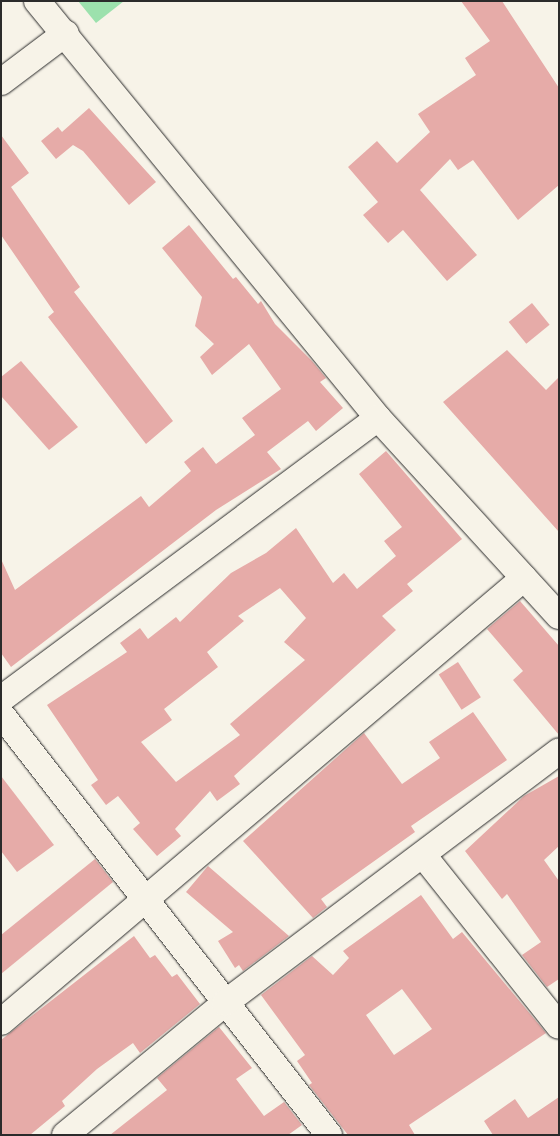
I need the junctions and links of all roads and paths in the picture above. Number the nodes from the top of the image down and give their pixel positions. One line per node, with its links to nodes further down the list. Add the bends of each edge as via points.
1 (37, 1): 2 (street)
2 (66, 33): 3 (street); 4 (street)
3 (1, 82)
4 (378, 418): 5 (street); 7 (street)
5 (524, 578): 6 (street); 11 (street)
6 (559, 616)
7 (1, 699)
8 (1, 714): 11 (street)
9 (559, 751): 10 (street)
10 (424, 855): 12 (street); 14 (street)
11 (143, 900): 12 (street); 13 (street)
12 (225, 1003): 15 (street); 16 (street)
13 (1, 1022)
14 (559, 1026)
15 (65, 1135)
16 (329, 1135)

